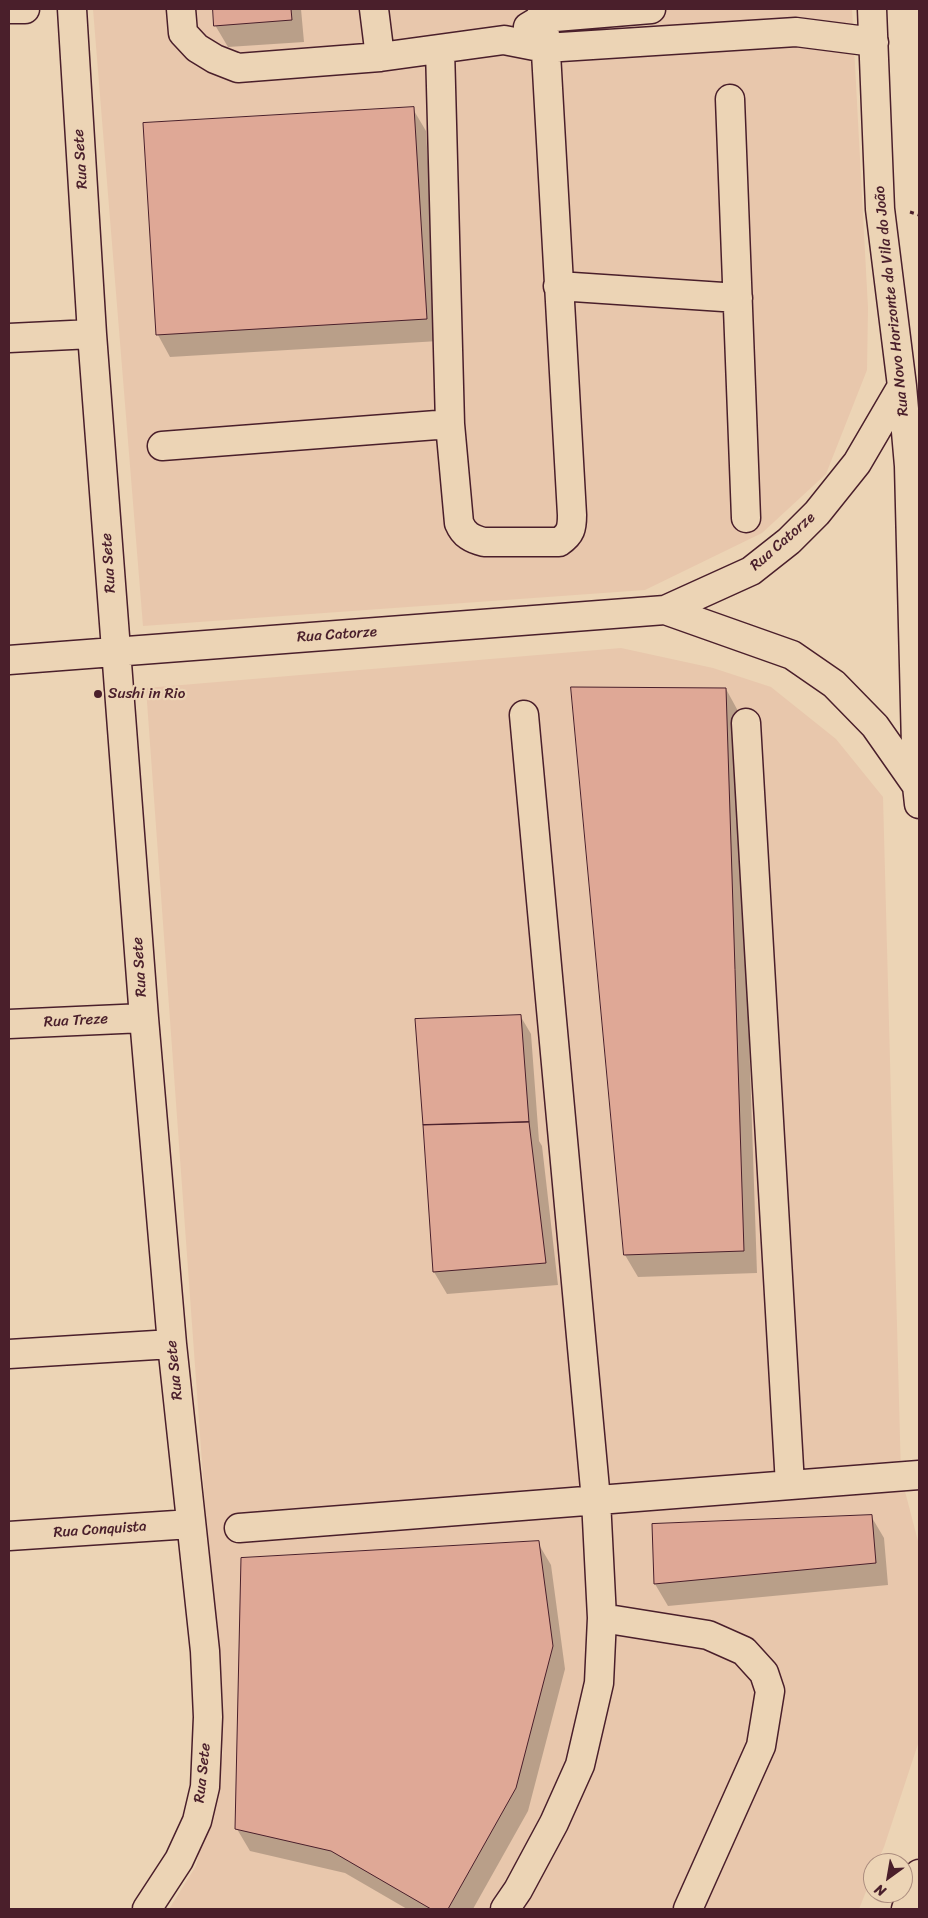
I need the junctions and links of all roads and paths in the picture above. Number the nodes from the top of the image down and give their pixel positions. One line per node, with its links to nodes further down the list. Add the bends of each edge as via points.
1 (9, 9): 2 (street)
2 (26, 9)
3 (72, 9): 17 (street, Rua Sete)
4 (181, 9): 13 (street, via 183,33 196,48 238,68)
5 (374, 9): 13 (street)
6 (651, 9): 8 (street)
7 (872, 9): 10 (street, Rua Novo Horizonte da Vila do João)
8 (542, 13): 9 (street); 11 (street)
9 (504, 40): 11 (street); 12 (street)
10 (874, 42): 11 (street, via 796,32); 19 (street, Rua Novo Horizonte da Vila do João, via 880,209)
11 (545, 48): 15 (street)
12 (440, 49): 13 (street); 20 (street)
13 (380, 58)
14 (730, 99): 16 (street)
15 (558, 286): 16 (street); 20 (street, via 572,515 568,536 559,542 484,542 463,533 459,523)
16 (738, 298): 22 (street)
17 (92, 334): 18 (street); 24 (street, Rua Sete)
18 (9, 338)
19 (902, 386): 23 (street, Rua Catorze, via 857,463 818,513 789,541 751,572); 28 (street, Rua Novo Horizonte da Vila do João, via 909,466)
20 (450, 424): 21 (street)
21 (162, 446)
22 (746, 518)
23 (665, 610): 24 (street, Rua Catorze); 28 (street, Rua Catorze, via 792,655 834,684 875,726)
24 (115, 651): 25 (street, Rua Catorze); 29 (street, Rua Sete)
25 (9, 660)
26 (524, 715): 35 (street)
27 (746, 723): 34 (street)
28 (918, 795)
29 (144, 1018): 30 (street, Rua Treze); 31 (street, Rua Sete)
30 (9, 1024)
31 (172, 1344): 32 (street); 36 (street, Rua Sete)
32 (9, 1354)
33 (919, 1475): 34 (street)
34 (790, 1485): 35 (street)
35 (596, 1500): 37 (street); 39 (street)
36 (191, 1524): 38 (street, Rua Conquista); 41 (street, Rua Sete, via 205,1651 208,1717 205,1787 197,1821 179,1860)
37 (240, 1528)
38 (9, 1536)
39 (602, 1618): 42 (street, via 598,1684 580,1765 554,1823); 43 (street, via 708,1635 744,1651 764,1673 770,1691 761,1746)
40 (919, 1874): 44 (street)
41 (147, 1909)
42 (505, 1909)
43 (688, 1909)
44 (906, 1909)

